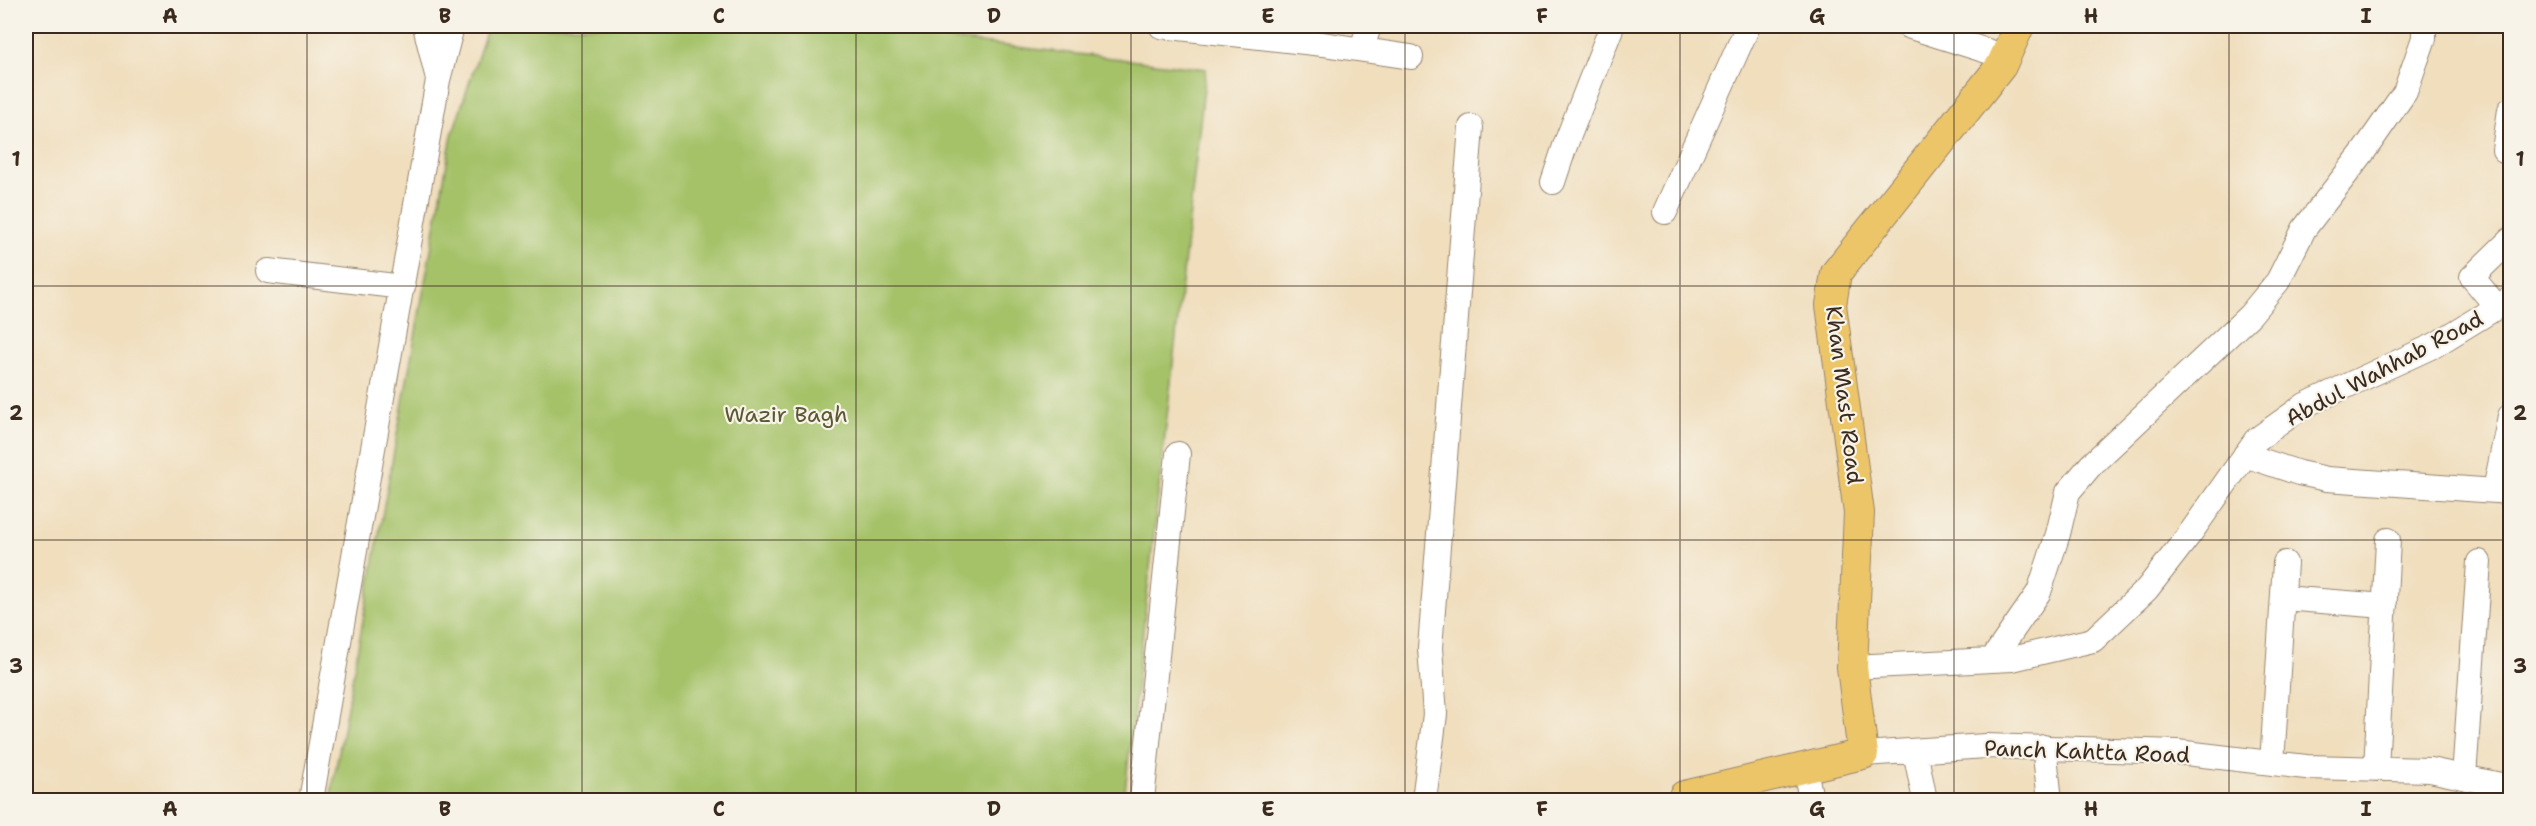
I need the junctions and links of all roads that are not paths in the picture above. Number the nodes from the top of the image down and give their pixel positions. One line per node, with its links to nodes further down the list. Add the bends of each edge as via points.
1 (425, 26): 14 (street)
2 (452, 26): 14 (street)
3 (1161, 26): 10 (street)
4 (1369, 26): 11 (street)
5 (1612, 26): 18 (street)
6 (1748, 26): 19 (street)
7 (1908, 26): 13 (street)
8 (2019, 26): 13 (main road, Khan Mast Road)
9 (2424, 26): 33 (street, via 2424,38 2405,92 2304,229 2278,281 2250,315 2091,465 2068,492 2039,592)
10 (1254, 31): 11 (street)
11 (1362, 50): 12 (street)
12 (1412, 57)
13 (2006, 57): 34 (main road, Khan Mast Road, via 1836,273 1831,305 1859,513)
14 (438, 80): 22 (street)
15 (2511, 110): 17 (street, via 2504,150)
16 (1472, 127): 46 (street, via 1430,648 1435,714)
17 (2511, 153)
18 (1553, 183)
19 (1665, 212)
20 (2511, 240): 23 (street, via 2472,277)
21 (268, 272): 22 (street)
22 (403, 287): 44 (street)
23 (2504, 303): 26 (street, Abdul Wahhab Road, via 2435,345 2305,405 2256,440)
24 (2511, 416): 27 (street)
25 (1178, 454): 45 (street)
26 (2245, 455): 27 (street, via 2327,479); 33 (street, Abdul Wahhab Road, via 2147,588 2093,640)
27 (2503, 491)
28 (2388, 540): 32 (street)
29 (2479, 562): 41 (street)
30 (2285, 563): 31 (street)
31 (2283, 598): 32 (street); 38 (street)
32 (2385, 606): 40 (street)
33 (1992, 660): 34 (street, Abdul Wahhab Road)
34 (1852, 667): 37 (main road, Khan Mast Road)
35 (2044, 747): 36 (street, Panch Kahtta Road); 38 (street, Panch Kahtta Road, via 2177,752); 49 (street)
36 (1915, 751): 37 (street, Panch Kahtta Road); 48 (street)
37 (1863, 754): 39 (main road, Panch Kahtta Road)
38 (2272, 763): 40 (street, Panch Kahtta Road)
39 (1804, 768): 43 (main road, Panch Kahtta Road); 47 (street)
40 (2376, 769): 41 (street, Panch Kahtta Road, via 2430,770)
41 (2464, 777): 42 (street, Panch Kahtta Road)
42 (2511, 787)
43 (1678, 799)
44 (311, 801)
45 (1142, 801)
46 (1424, 801)
47 (1811, 801)
48 (1925, 801)
49 (2050, 801)

